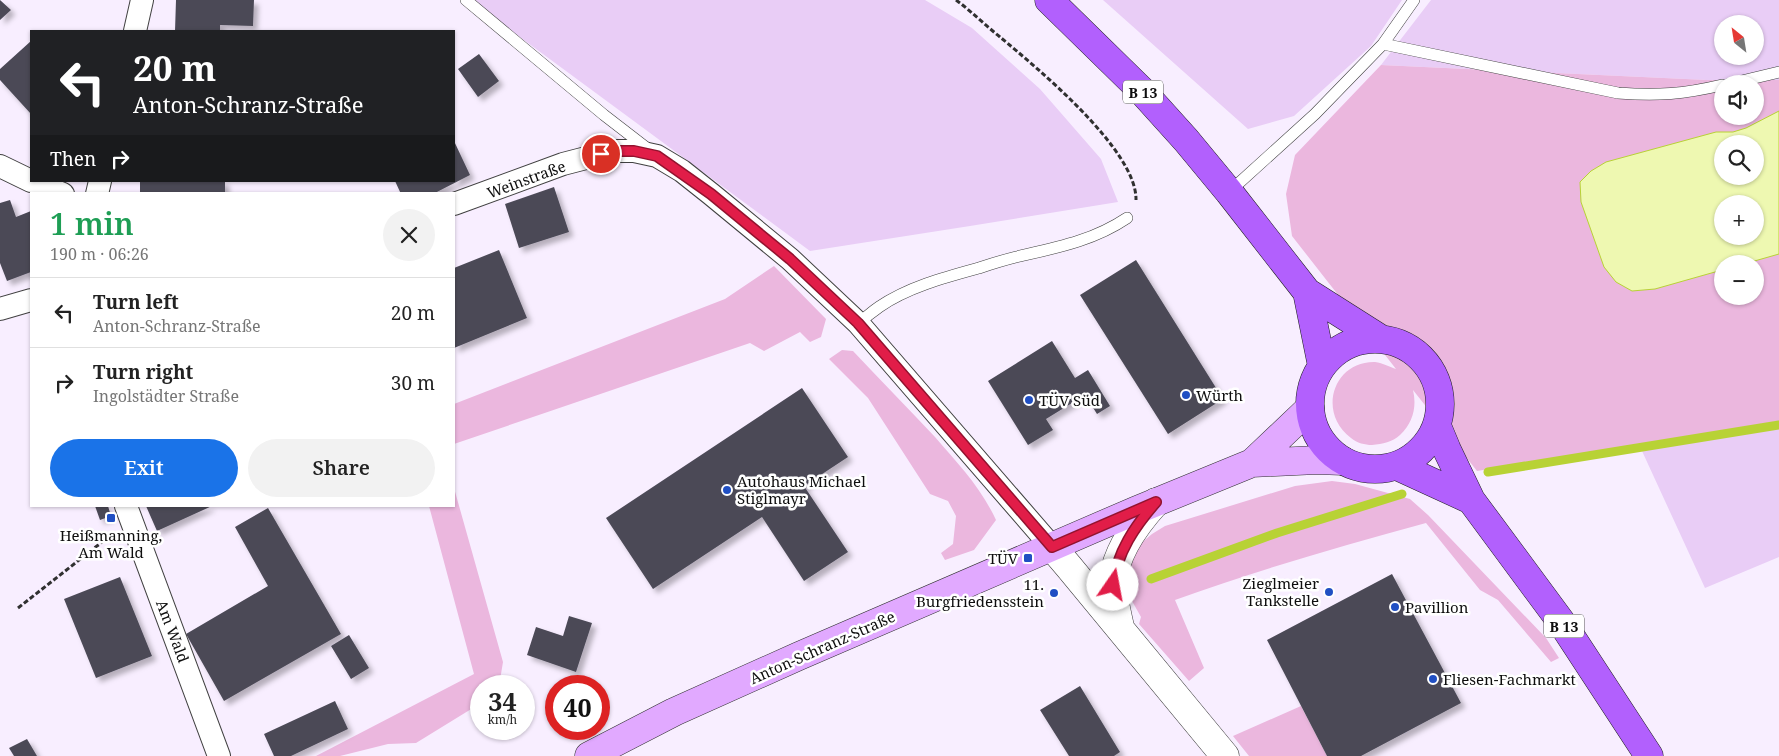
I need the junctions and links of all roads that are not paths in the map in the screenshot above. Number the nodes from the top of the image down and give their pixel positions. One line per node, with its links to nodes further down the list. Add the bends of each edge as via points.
1 (142, 0): 5 (street)
2 (466, 0): 10 (lane)
3 (1049, 0): 15 (main road, B 13, via 1140,89)
4 (1414, 0): 6 (lane)
5 (135, 30)
6 (1383, 44): 9 (lane, via 1618,93 1655,96); 15 (lane, via 1315,114)
7 (1779, 72): 8 (lane)
8 (1764, 76)
9 (1714, 87)
10 (657, 156): 16 (street, Weinstraße, via 612,151 563,164); 21 (street, via 711,194 790,259)
11 (0, 166): 12 (street)
12 (30, 180)
13 (34, 182): 14 (street)
14 (58, 192)
15 (1229, 192): 18 (main road, B 13)
16 (455, 204)
17 (1127, 218): 21 (lane, via 1094,237 952,275 916,289 880,306)
18 (1307, 292): 22 (main road, B 13); 23 (main road, B 13)
19 (30, 300): 20 (street)
20 (0, 310)
21 (858, 323): 32 (street)
22 (1381, 339): 23 (main road, B 13, via 1362,340 1345,346); 25 (main road, B 13, via 1409,348 1430,368 1440,396)
23 (1322, 366): 24 (main road, B 13, via 1312,386)
24 (1310, 408): 26 (main road, B 13, via 1319,439); 27 (main road, Anton-Schranz-Straße)
25 (1437, 426): 28 (main road, B 13, via 1422,451); 29 (main road, B 13)
26 (1343, 461): 27 (main road, Anton-Schranz-Straße); 28 (main road, B 13, via 1369,470)
27 (1252, 463): 30 (main road, Anton-Schranz-Straße)
28 (1397, 466): 29 (main road, B 13)
29 (1471, 500): 37 (main road, B 13, via 1562,623)
30 (1156, 502): 32 (main road, Anton-Schranz-Straße); 33 (street, via 1138,523 1115,571 1114,596)
31 (128, 513): 34 (street, Am Wald)
32 (1052, 547): 33 (street); 35 (main road, Anton-Schranz-Straße, via 798,656 674,712)
33 (1120, 628): 36 (street)
34 (219, 756)
35 (589, 756)
36 (1225, 756)
37 (1649, 756)

